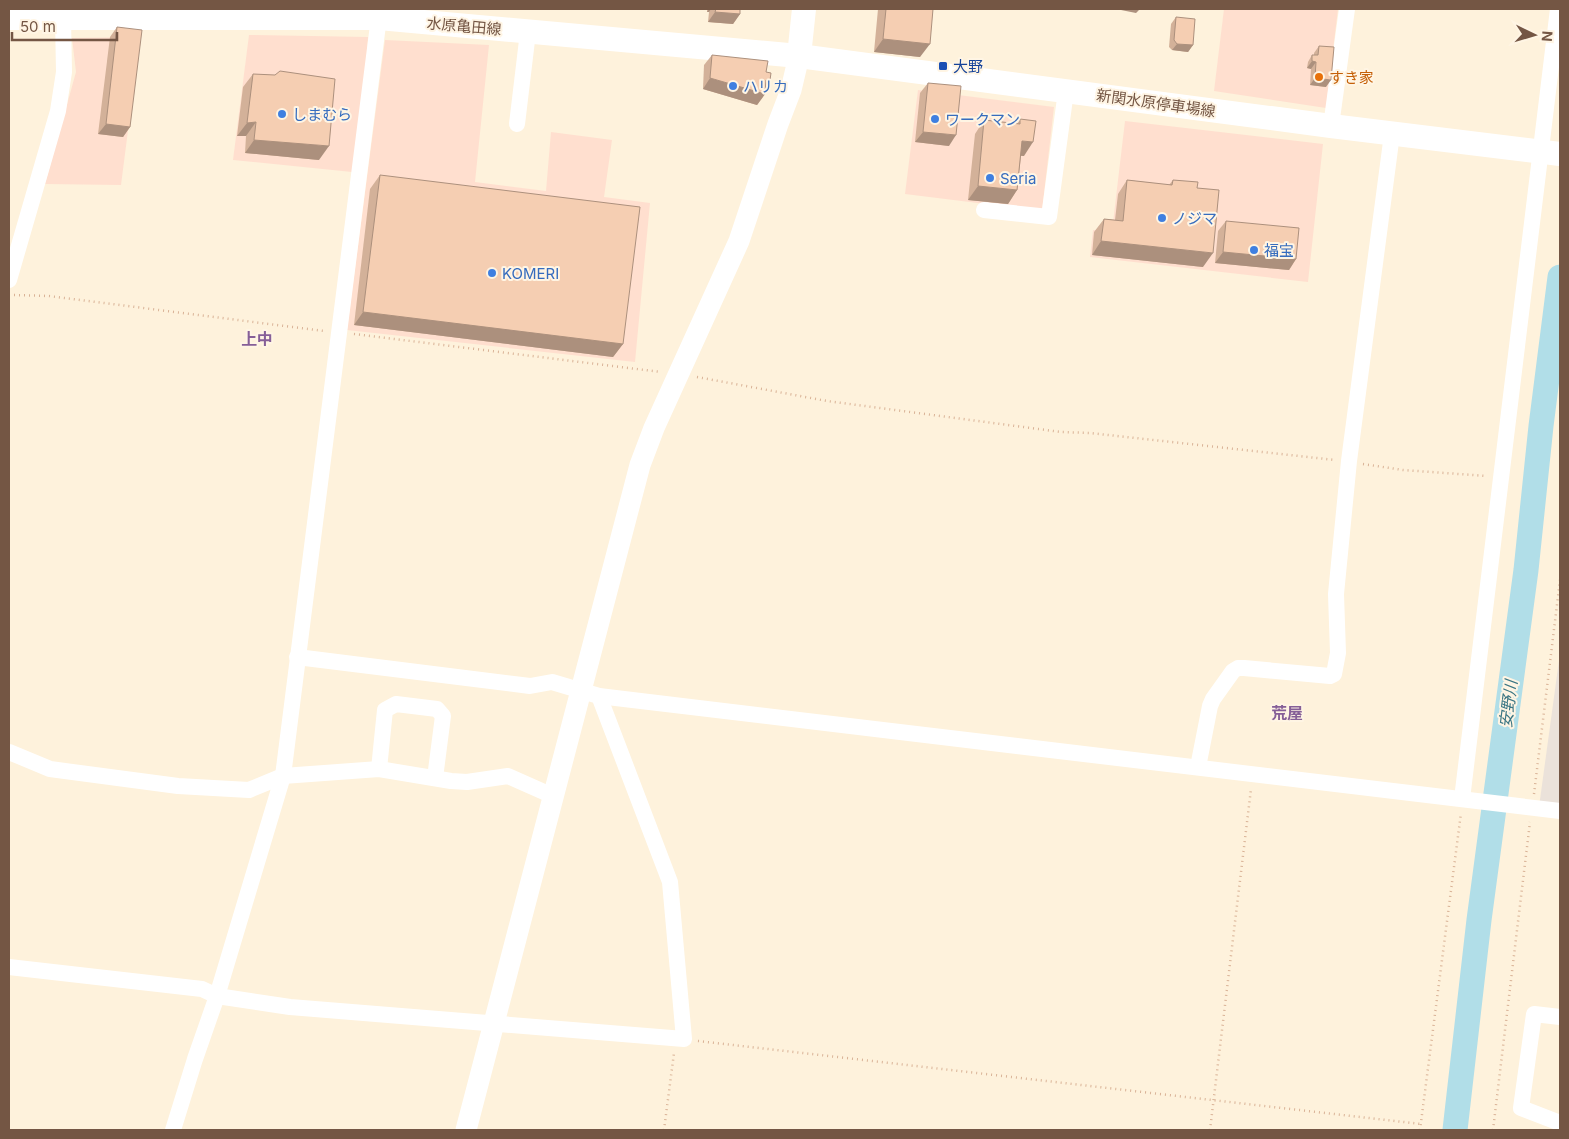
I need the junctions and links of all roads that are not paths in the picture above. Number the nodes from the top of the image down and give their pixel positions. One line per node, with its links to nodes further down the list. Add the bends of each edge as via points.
1 (804, 9): 8 (main road)
2 (1347, 9): 11 (street)
3 (1558, 9): 13 (street)
4 (380, 14): 6 (main road, 水原亀田線); 7 (main road, 水原亀田線); 16 (street)
5 (9, 18): 6 (main road, 水原亀田線)
6 (63, 18): 15 (street, via 64,72 58,111)
7 (528, 32): 8 (main road, 水原亀田線); 10 (street)
8 (799, 56): 9 (main road, 新関水原停車場線); 17 (street, via 739,241 640,464)
9 (1066, 91): 11 (main road, 新関水原停車場線); 14 (street, via 1049,217)
10 (517, 124)
11 (1330, 126): 12 (main road, 新関水原停車場線)
12 (1392, 134): 13 (main road, 新関水原停車場線); 19 (street, via 1349,461 1336,594 1338,653 1334,674 1244,668 1233,671 1210,706)
13 (1549, 152): 24 (street, via 1501,477)
14 (984, 210)
15 (9, 280)
16 (297, 656): 17 (street, via 530,686 552,682); 21 (street)
17 (589, 693): 19 (street); 23 (street); 29 (street, via 670,882 680,1039)
18 (9, 752): 21 (street, via 50,769 178,786 249,790)
19 (1198, 767): 24 (street)
20 (379, 769): 21 (street); 22 (street); 22 (street, via 385,710 396,704 437,709 442,716)
21 (283, 776): 27 (street)
22 (436, 778): 23 (street, via 466,782 508,776)
23 (552, 796): 29 (street)
24 (1465, 799): 25 (street)
25 (1560, 811)
26 (9, 966): 27 (street, via 202,989)
27 (217, 996): 29 (street, via 290,1007); 31 (street)
28 (1560, 1017): 30 (street, via 1534,1014 1521,1108)
29 (493, 1024): 32 (street)
30 (1560, 1123)
31 (173, 1130)
32 (466, 1130)

